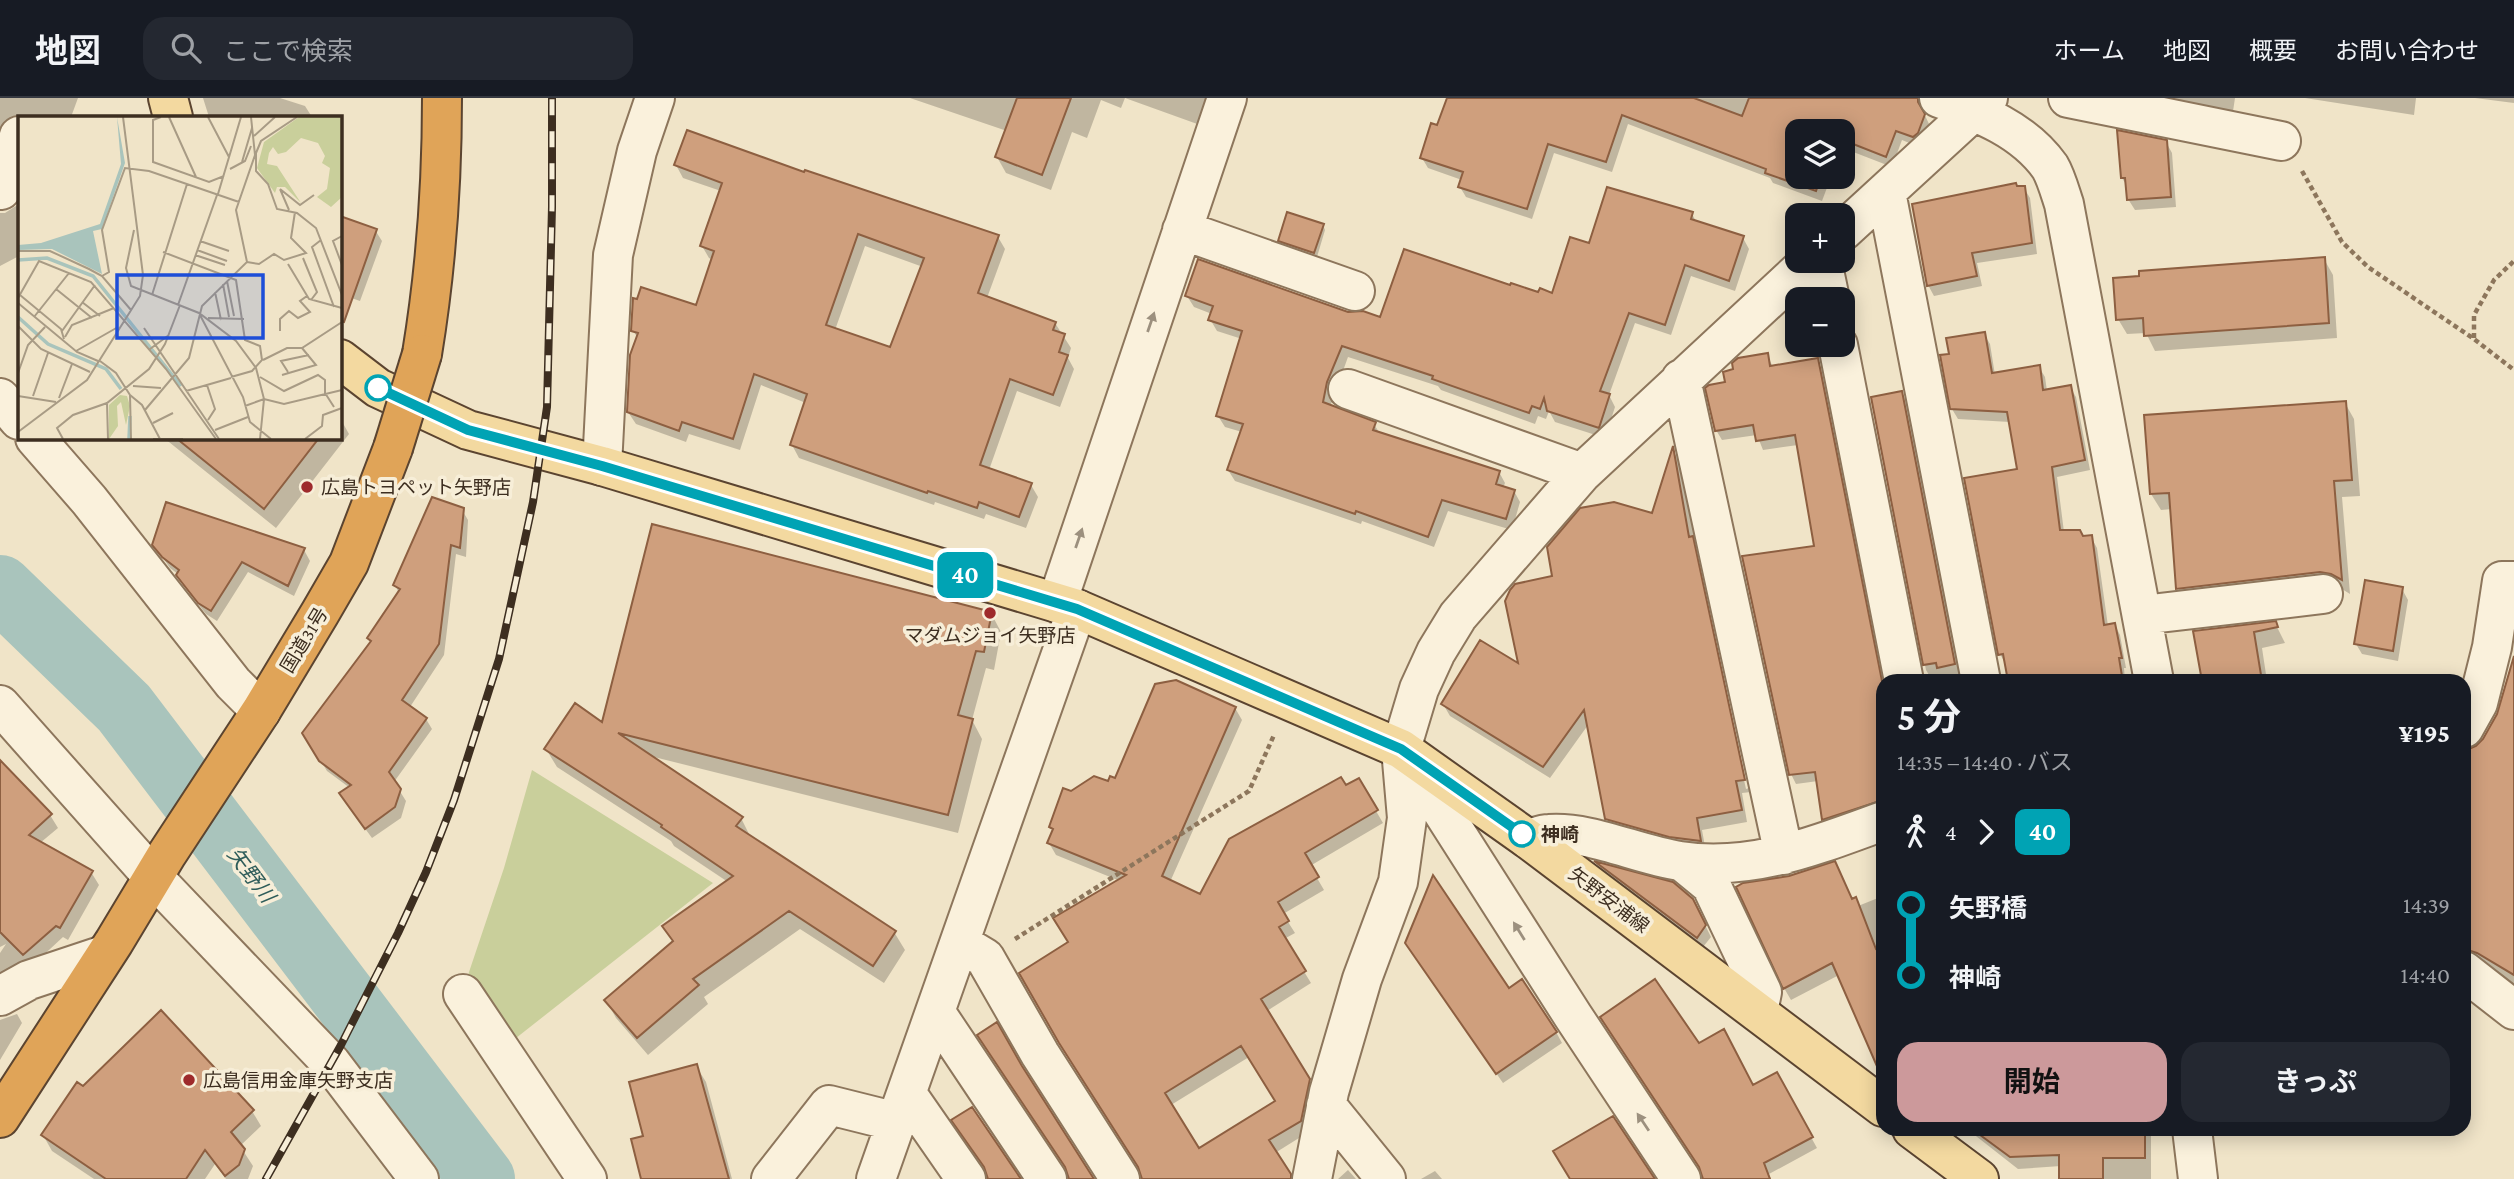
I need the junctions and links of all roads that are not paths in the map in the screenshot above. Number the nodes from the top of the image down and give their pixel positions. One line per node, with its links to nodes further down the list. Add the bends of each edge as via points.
1 (169, 98): 8 (main road)
2 (442, 98): 37 (highway, 国道31号, bridge, via 438,229 422,354 393,449 349,563)
3 (655, 98): 26 (street, via 637,151 613,255)
4 (1227, 98): 16 (street)
5 (1938, 98): 7 (street)
6 (2068, 98): 12 (street)
7 (1981, 105): 14 (street); 31 (street, via 2025,139 2051,169 2064,204)
8 (173, 116)
9 (0, 128): 10 (street)
10 (18, 135)
11 (18, 138): 13 (street)
12 (2281, 141)
13 (1, 190)
14 (1886, 192): 15 (street); 33 (street)
15 (1855, 220)
16 (1182, 230): 18 (street); 30 (street, one-way to 16)
17 (1798, 273): 21 (street)
18 (1355, 291)
19 (1840, 357): 32 (street)
20 (341, 360): 26 (main road, 矢野安浦線, via 378,388 468,430)
21 (1681, 379): 27 (street); 41 (street)
22 (1348, 389): 27 (street)
23 (0, 398): 24 (street)
24 (18, 419)
25 (35, 439): 37 (street, via 89,500 233,683)
26 (602, 466): 30 (main road, 矢野安浦線)
27 (1581, 472): 38 (street, via 1458,616 1419,689)
28 (2514, 580): 36 (street, via 2502,581 2492,647)
29 (2323, 594): 31 (street)
30 (1067, 606): 38 (main road, 矢野安浦線); 44 (street)
31 (2141, 615): 34 (street)
32 (1903, 674)
33 (1980, 674)
34 (2153, 674)
35 (0, 705): 43 (street)
36 (2471, 716)
37 (253, 723): 43 (highway, 国道31号)
38 (1401, 749): 40 (main road, 矢野安浦線); 53 (street, via 1407,818 1398,882 1362,979); 67 (street, one-way to 38)
39 (1876, 823): 41 (street)
40 (1528, 839): 42 (street, via 1549,834 1583,837); 50 (main road, 矢野安浦線)
41 (1784, 855): 42 (street, via 1734,864)
42 (1683, 862): 50 (street, via 1711,885 1762,992)
43 (160, 866): 45 (highway, 国道31号); 58 (street, via 331,1063)
44 (973, 951): 51 (street); 64 (street)
45 (104, 955): 48 (street, via 29,980); 55 (highway, 国道31号)
46 (2471, 976): 49 (street)
47 (463, 994): 59 (street)
48 (0, 996)
49 (2514, 1010)
50 (1758, 1012): 52 (main road, 矢野安浦線)
51 (936, 1013): 54 (street); 63 (street)
52 (1876, 1093)
53 (1326, 1105): 65 (street); 66 (street)
54 (902, 1108): 60 (street, via 829,1105); 61 (street); 62 (street)
55 (0, 1118)
56 (1921, 1136): 68 (main road)
57 (2193, 1136): 69 (street)
58 (419, 1179)
59 (587, 1179)
60 (771, 1179)
61 (876, 1179)
62 (966, 1179)
63 (1047, 1179)
64 (1120, 1179)
65 (1312, 1179)
66 (1386, 1179)
67 (1681, 1179)
68 (1979, 1179)
69 (2198, 1179)

